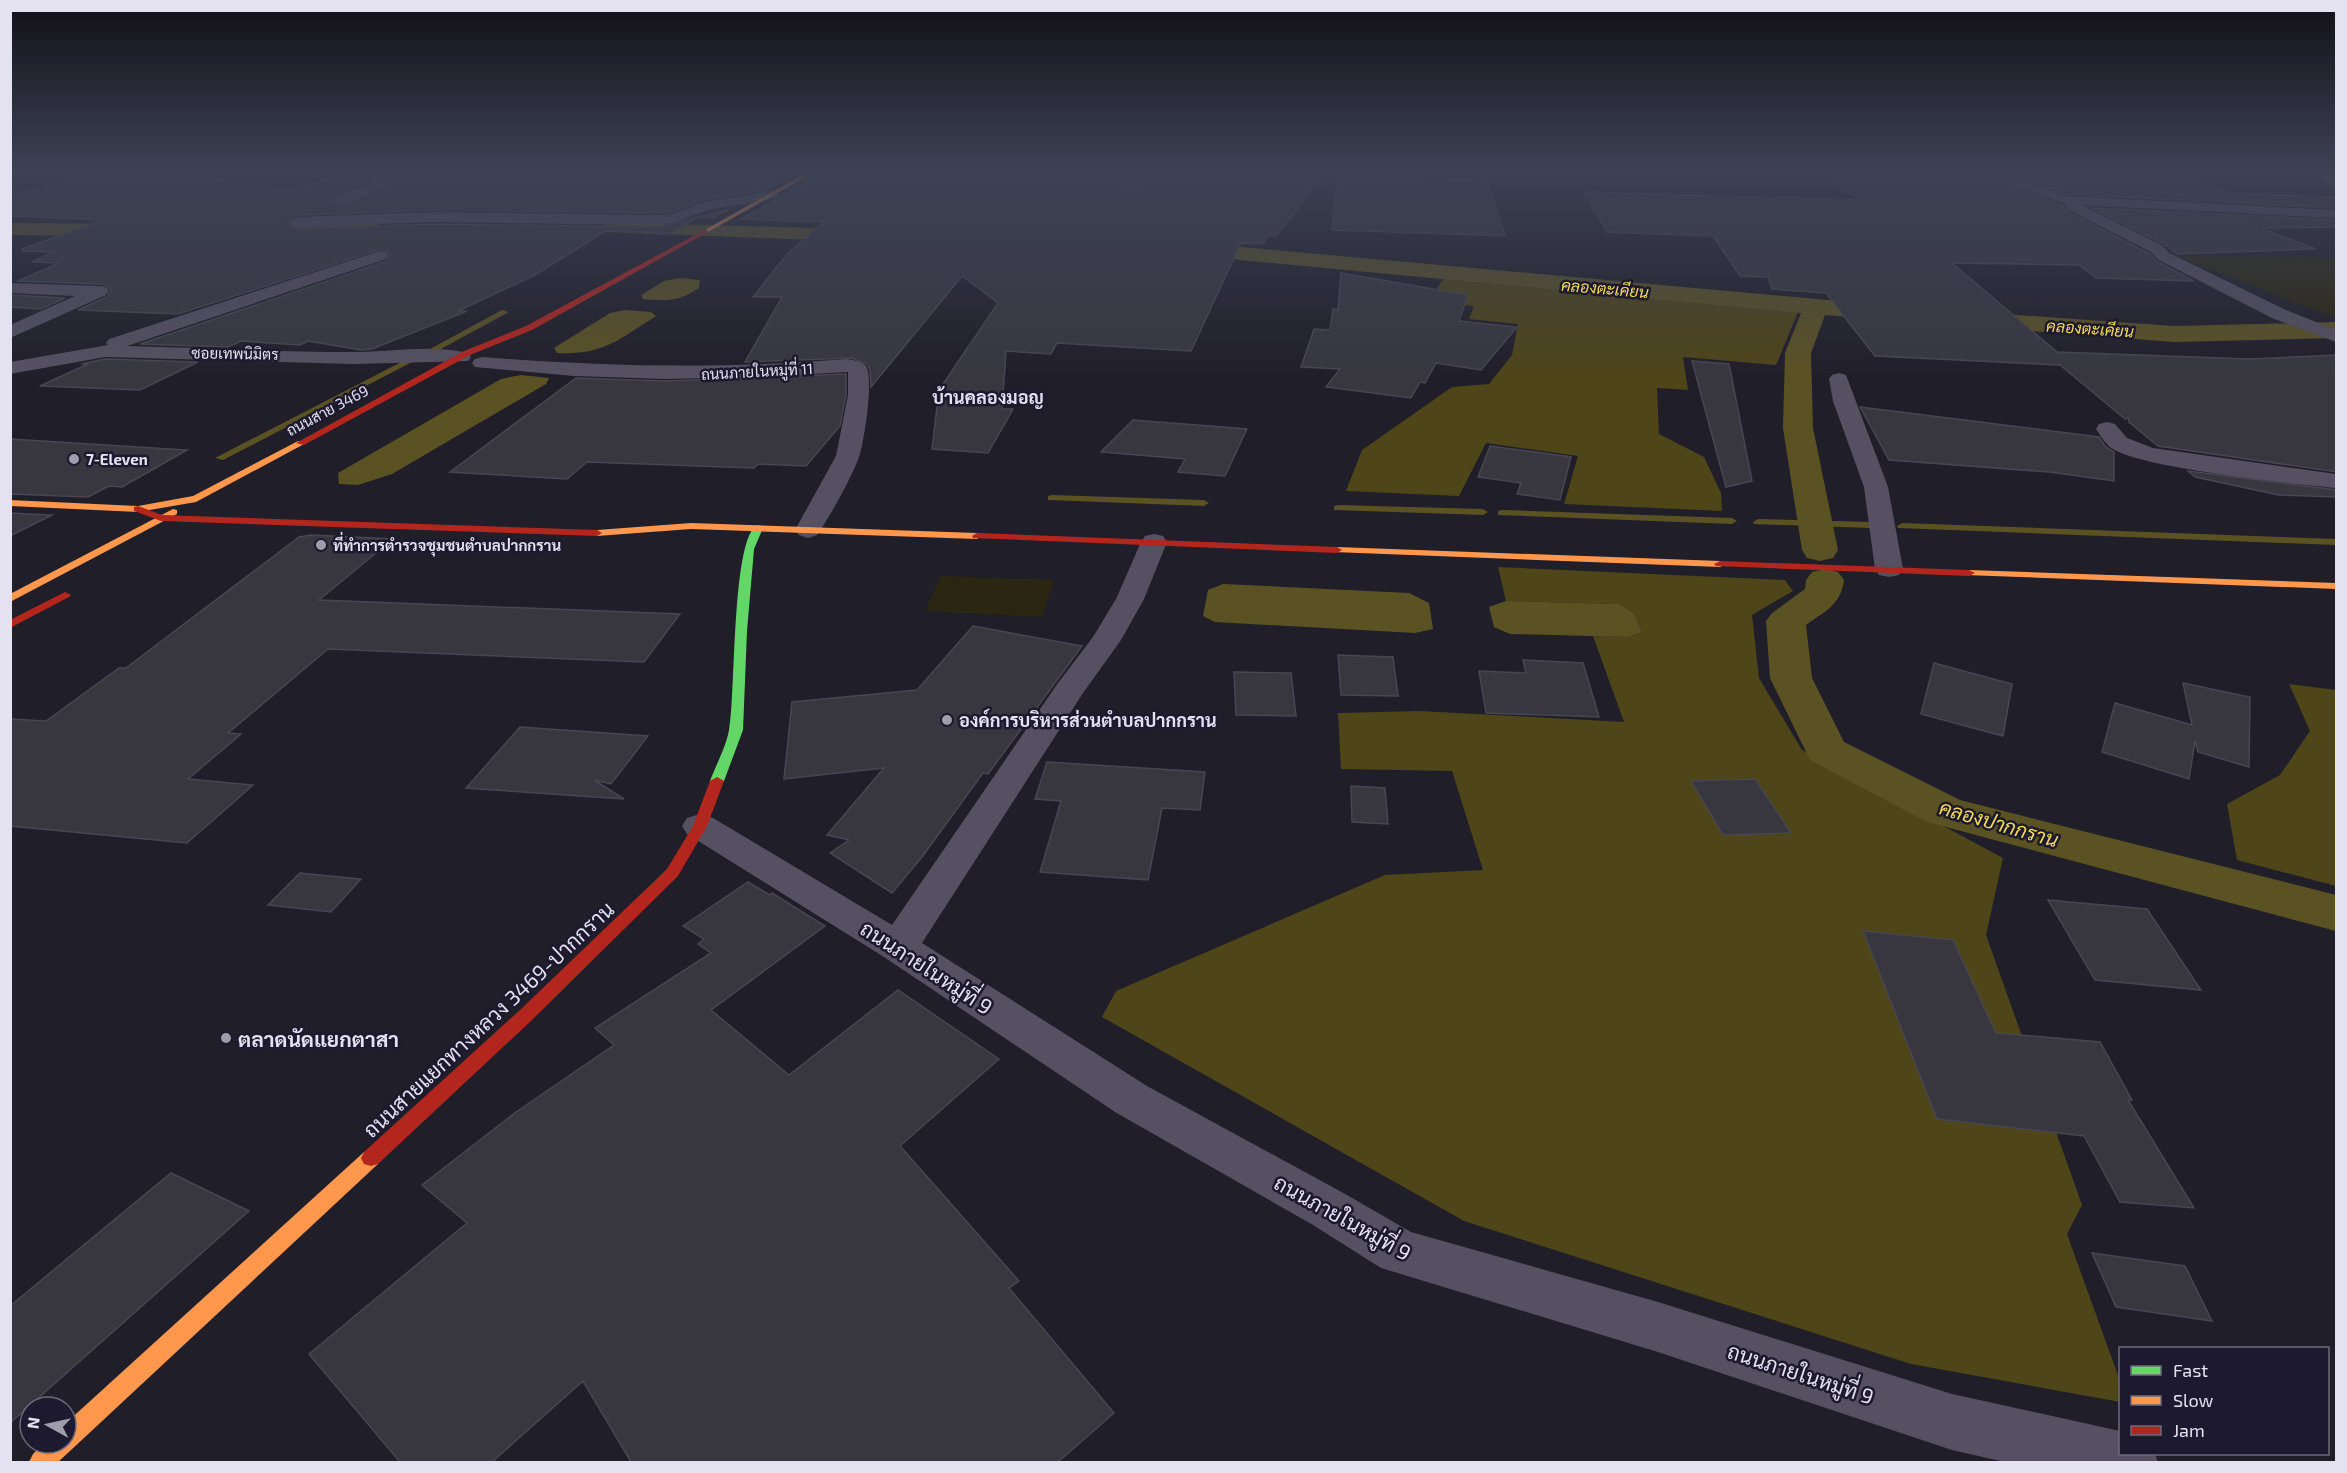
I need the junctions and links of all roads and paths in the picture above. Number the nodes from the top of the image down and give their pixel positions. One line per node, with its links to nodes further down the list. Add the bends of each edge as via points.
1 (694, 238): 5 (street, ถนนสาย 3469)
2 (2136, 238): 7 (street, via 2163,256)
3 (380, 256): 8 (street)
4 (10, 288): 6 (street, via 99,291)
5 (529, 328): 9 (street, ถนนสาย 3469); 9 (street, ถนนสาย 3469, via 496,356)
6 (10, 332)
7 (2337, 336)
8 (89, 353): 9 (street, ซอยเทพนิมิตร, via 149,351 354,358 418,355); 10 (street, ซอยเทพนิมิตร)
9 (472, 363): 14 (street, ถนนสาย 3469); 23 (street, ถนนภายในหมู่ที่ 11, via 674,375 779,372 849,356 858,369 859,395 848,456)
10 (10, 368)
11 (1839, 379): 25 (street, via 1876,487)
12 (2107, 429): 13 (street, via 2119,443 2148,454)
13 (2337, 481)
14 (196, 499): 16 (street, ถนนสาย 3469); 18 (street); 19 (street, via 226,503)
15 (10, 503): 16 (street, ถนนสาย 3469)
16 (138, 509): 18 (street, ถนนสาย 3469)
17 (634, 515): 20 (street)
18 (161, 518): 19 (street); 28 (street)
19 (202, 519): 20 (street, via 607,533); 22 (street)
20 (691, 525): 21 (street)
21 (758, 528): 23 (street); 30 (street, ถนนสายแยกทางหลวง 3469-ปากกราน, via 749,549 736,730)
22 (182, 530)
23 (808, 530): 24 (street)
24 (1155, 542): 25 (street); 31 (street, via 1130,599 1106,640)
25 (1889, 568): 27 (street)
26 (81, 586): 29 (street)
27 (2337, 586)
28 (10, 599)
29 (10, 625)
30 (700, 826): 31 (street, ถนนภายในหมู่ที่ 9); 32 (street, ถนนสายแยกทางหลวง 3469-ปากกราน, via 673,872 527,1014)
31 (898, 947): 33 (street, ถนนภายในหมู่ที่ 9, via 1131,1100 1399,1252 1658,1327 1952,1422)
32 (78, 1428)
33 (2129, 1462)

